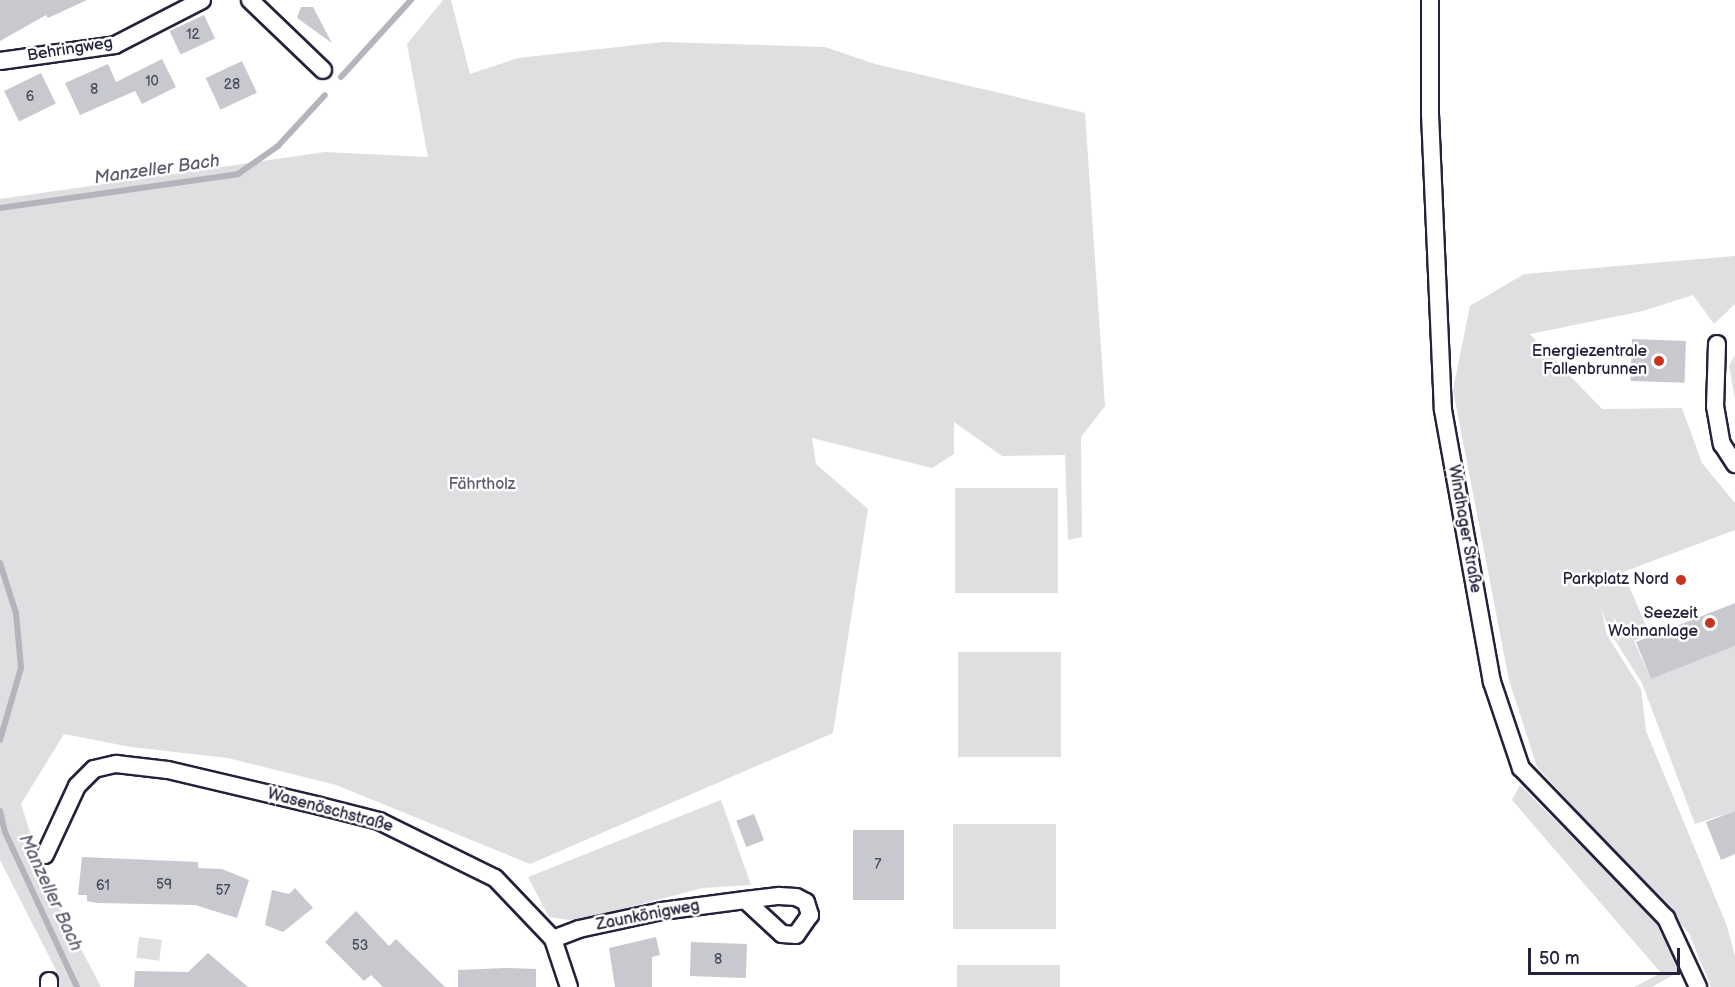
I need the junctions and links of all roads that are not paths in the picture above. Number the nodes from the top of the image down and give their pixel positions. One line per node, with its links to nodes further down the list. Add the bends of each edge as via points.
1 (202, 0): 4 (street, Behringweg, via 115,45)
2 (249, 0): 5 (street)
3 (1430, 0): 12 (street, Windhager Straße, via 1430,125 1443,410 1492,682 1521,768 1666,918)
4 (0, 61)
5 (323, 70)
6 (1717, 344): 7 (street, via 1715,406 1722,444)
7 (1735, 464)
8 (45, 855): 10 (street, Wasenöschstraße, via 77,786 94,769 116,764 168,770 379,821 495,878)
9 (745, 900): 10 (street, Zaunkönigweg, via 662,911 579,929)
10 (553, 939): 11 (street, Wasenöschstraße)
11 (569, 987)
12 (1698, 987)

